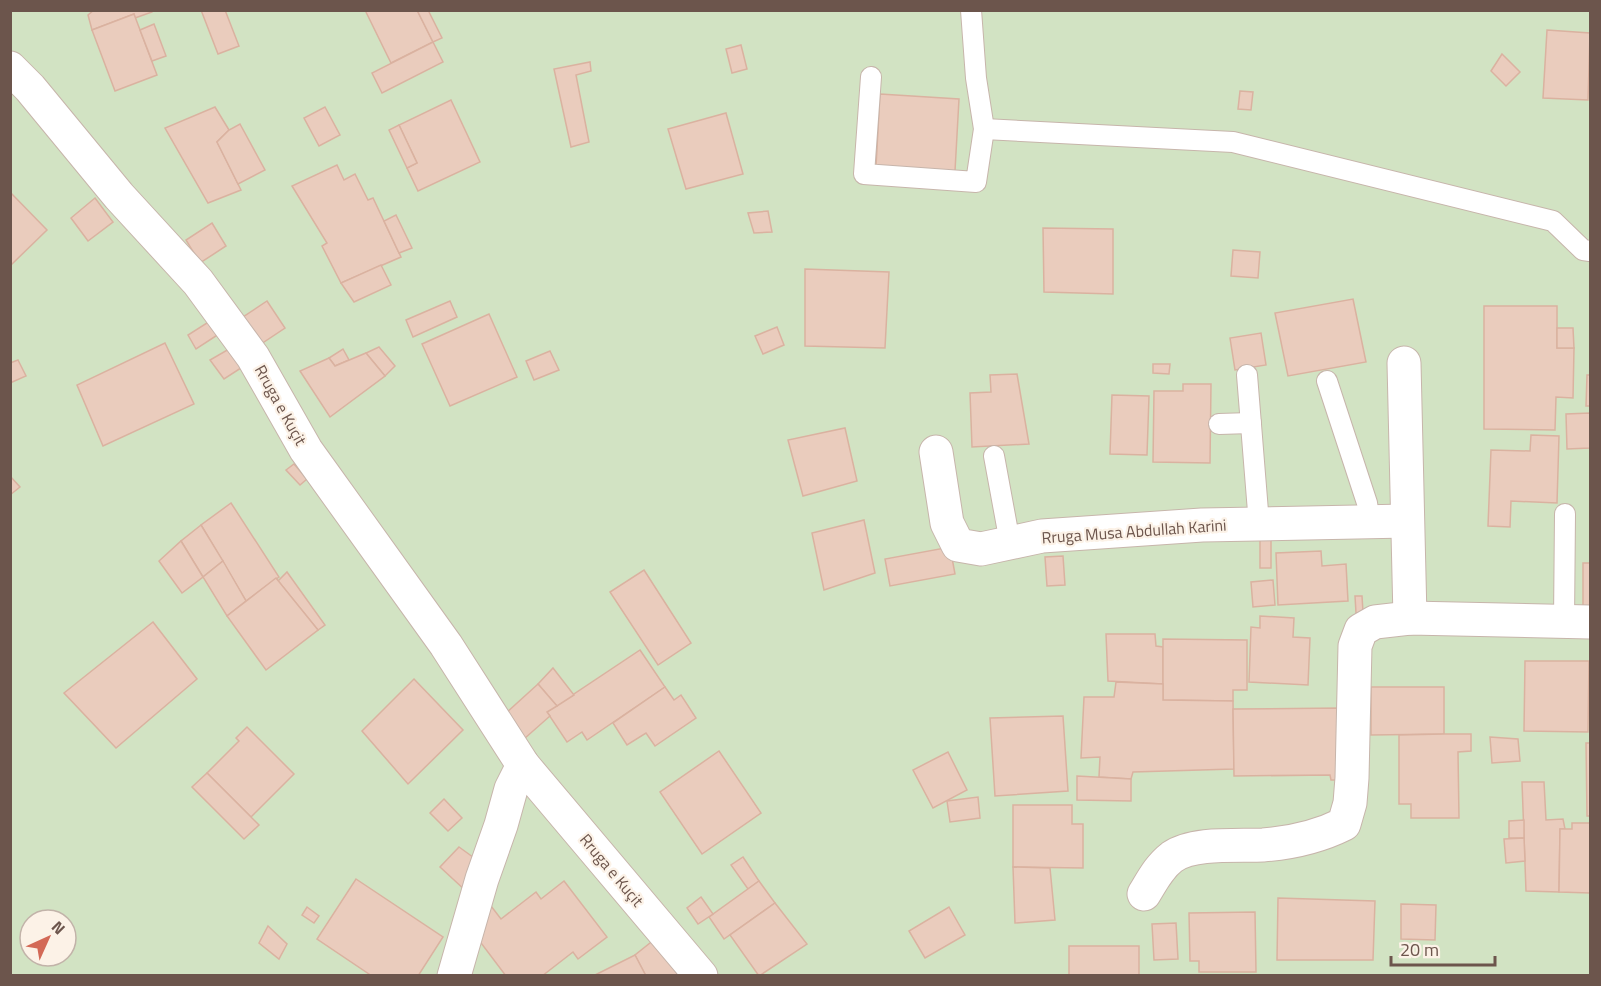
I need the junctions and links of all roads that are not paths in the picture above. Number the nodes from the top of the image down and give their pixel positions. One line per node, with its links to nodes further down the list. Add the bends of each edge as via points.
1 (971, 10): 4 (lane)
2 (10, 68): 20 (street, Rruga e Kuçit, via 118,196 198,282 253,357 306,450 446,645)
3 (871, 77): 4 (lane, via 864,174 976,182)
4 (984, 129): 5 (lane, via 1233,142 1553,221 1583,250)
5 (1590, 251)
6 (1404, 363): 14 (street)
7 (1247, 375): 9 (lane)
8 (1327, 381): 15 (lane, via 1368,503)
9 (1251, 423): 10 (lane); 16 (lane)
10 (1220, 424)
11 (936, 453): 17 (street, Rruga Musa Abdullah Karini, via 947,523 958,545 981,549)
12 (994, 456): 17 (lane)
13 (1565, 514): 19 (lane)
14 (1407, 521): 15 (street, Rruga Musa Abdullah Karini); 18 (street)
15 (1370, 522): 16 (street, Rruga Musa Abdullah Karini)
16 (1259, 524): 17 (street, Rruga Musa Abdullah Karini, via 1042,536)
17 (1010, 543)
18 (1410, 618): 19 (street); 21 (street, via 1376,622 1361,630 1354,646 1352,778 1344,824 1325,834 1266,845 1197,848 1173,856)
19 (1577, 621)
20 (523, 765): 22 (street, via 511,789); 23 (street, Rruga e Kuçit)
21 (1144, 894)
22 (454, 975)
23 (701, 975)

